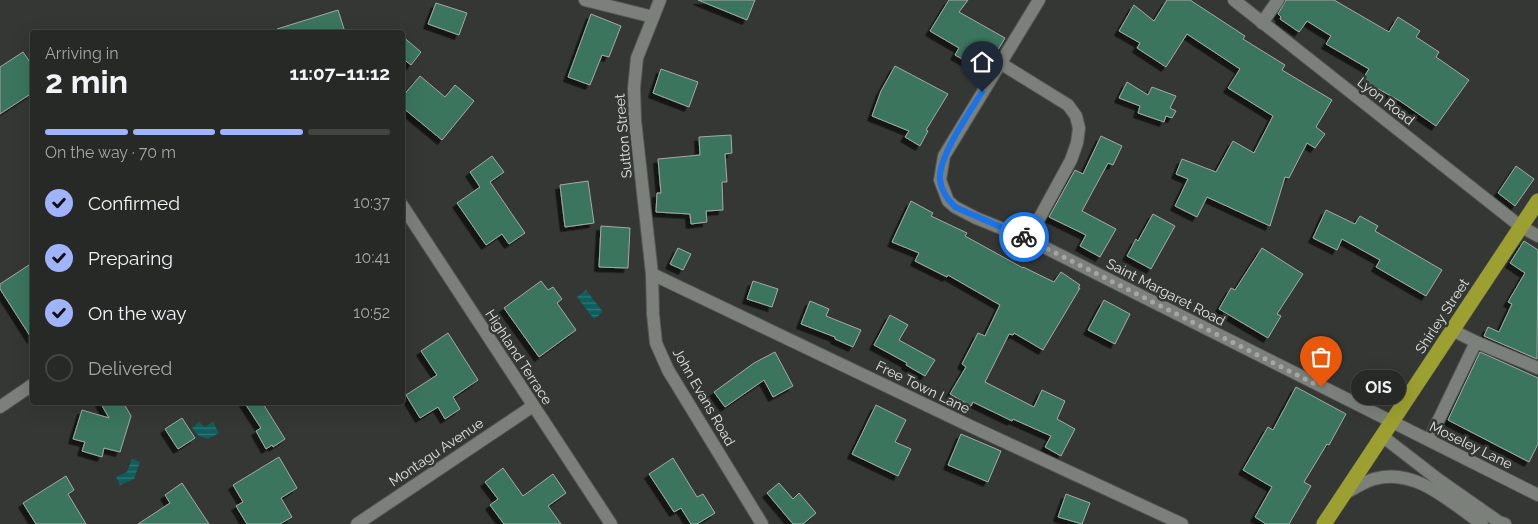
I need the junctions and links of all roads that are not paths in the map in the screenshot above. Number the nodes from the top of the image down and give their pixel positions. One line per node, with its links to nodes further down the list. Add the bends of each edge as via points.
1 (585, 0): 6 (street)
2 (660, 0): 6 (street, Sutton Street)
3 (1040, 0): 8 (street)
4 (1234, 0): 7 (street, Lyon Road)
5 (1278, 0): 7 (street)
6 (653, 17): 14 (street, Sutton Street, via 637,58 634,88)
7 (1262, 23): 11 (street, Lyon Road)
8 (1000, 64): 13 (street, via 1068,105 1080,128 1071,160); 13 (street, Saint Margaret Road, via 944,156 940,180 948,201 955,207)
9 (1538, 201): 11 (highway, Shirley Street)
10 (405, 210): 19 (street, Highland Terrace)
11 (1520, 226): 12 (street, Lyon Road); 15 (highway, Shirley Street)
12 (1538, 236)
13 (1028, 238): 21 (street, Saint Margaret Road)
14 (652, 274): 28 (street, John Evans Road, via 656,344 668,370); 29 (street, Free Town Lane)
15 (1452, 330): 16 (street); 21 (highway, Shirley Street)
16 (1476, 342): 17 (street); 23 (street)
17 (1538, 368)
18 (30, 386): 20 (street)
19 (533, 406): 26 (street, Montagu Avenue); 27 (street, Highland Terrace)
20 (0, 407)
21 (1390, 422): 22 (highway, Shirley Street); 23 (street, Moseley Lane)
22 (1382, 436): 24 (highway, Shirley Street); 32 (street, via 1439,480)
23 (1429, 440): 25 (street, Moseley Lane)
24 (1342, 495): 30 (highway, Shirley Street); 31 (street, via 1373,479 1403,476 1426,485)
25 (1538, 495)
26 (357, 524)
27 (611, 524)
28 (762, 524)
29 (1182, 524)
30 (1324, 524)
31 (1482, 524)
32 (1505, 524)

